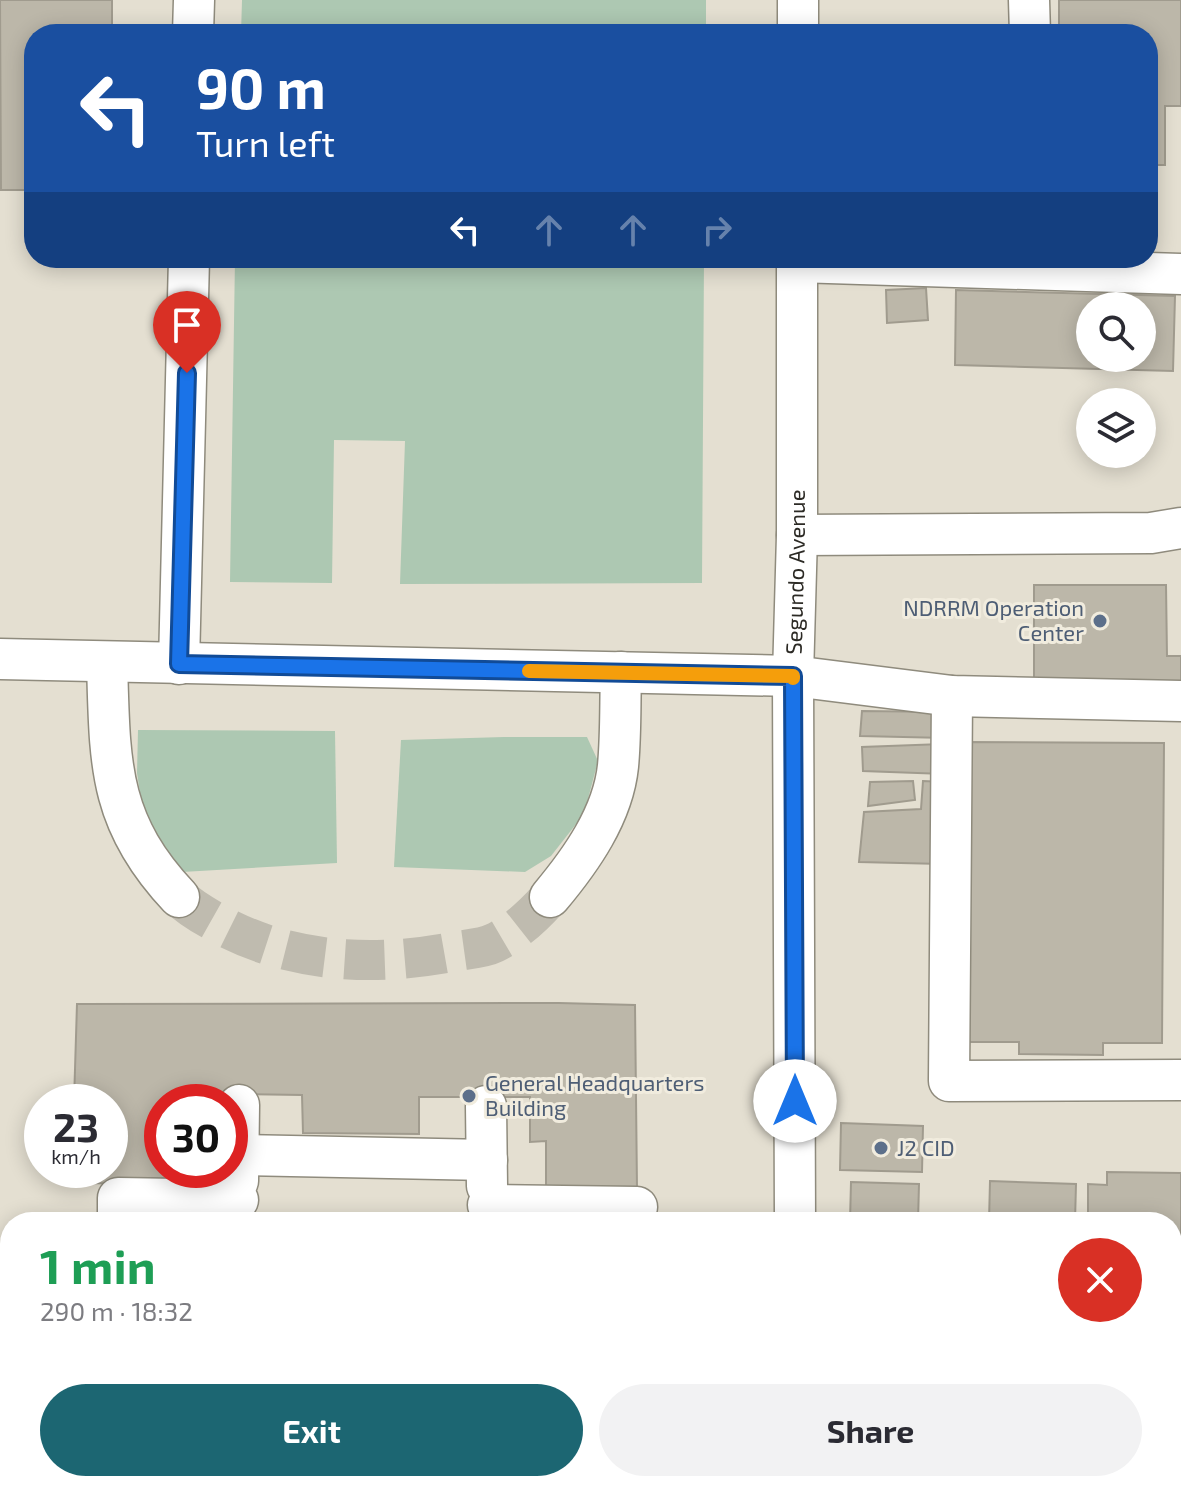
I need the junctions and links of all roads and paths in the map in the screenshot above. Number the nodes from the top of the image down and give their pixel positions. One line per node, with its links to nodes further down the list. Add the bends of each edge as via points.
1 (194, 0): 4 (street)
2 (798, 0): 5 (street)
3 (1029, 0): 6 (street)
4 (193, 24)
5 (798, 24)
6 (1030, 24)
7 (189, 268): 15 (street)
8 (797, 268): 12 (street, Segundo Avenue)
9 (1016, 268): 10 (street)
10 (1181, 274)
11 (1181, 528): 12 (street, via 1151,533)
12 (797, 535): 17 (street, Segundo Avenue)
13 (0, 659): 14 (street)
14 (107, 662): 15 (street); 20 (street, via 110,757 117,794 135,841)
15 (179, 664): 16 (street)
16 (621, 672): 17 (street); 21 (street, via 618,767 610,803)
17 (793, 676): 18 (street); 32 (street, Segundo Avenue)
18 (952, 696): 19 (street); 22 (street, via 949,1081)
19 (1181, 701)
20 (179, 897)
21 (550, 897)
22 (1181, 1080)
23 (486, 1106): 25 (street)
24 (248, 1155): 25 (street)
25 (487, 1160): 30 (street)
26 (238, 1188): 28 (street)
27 (637, 1207): 31 (street)
28 (238, 1211): 29 (street, via 118,1198)
29 (118, 1212)
30 (488, 1212)
31 (513, 1212)
32 (795, 1212)

